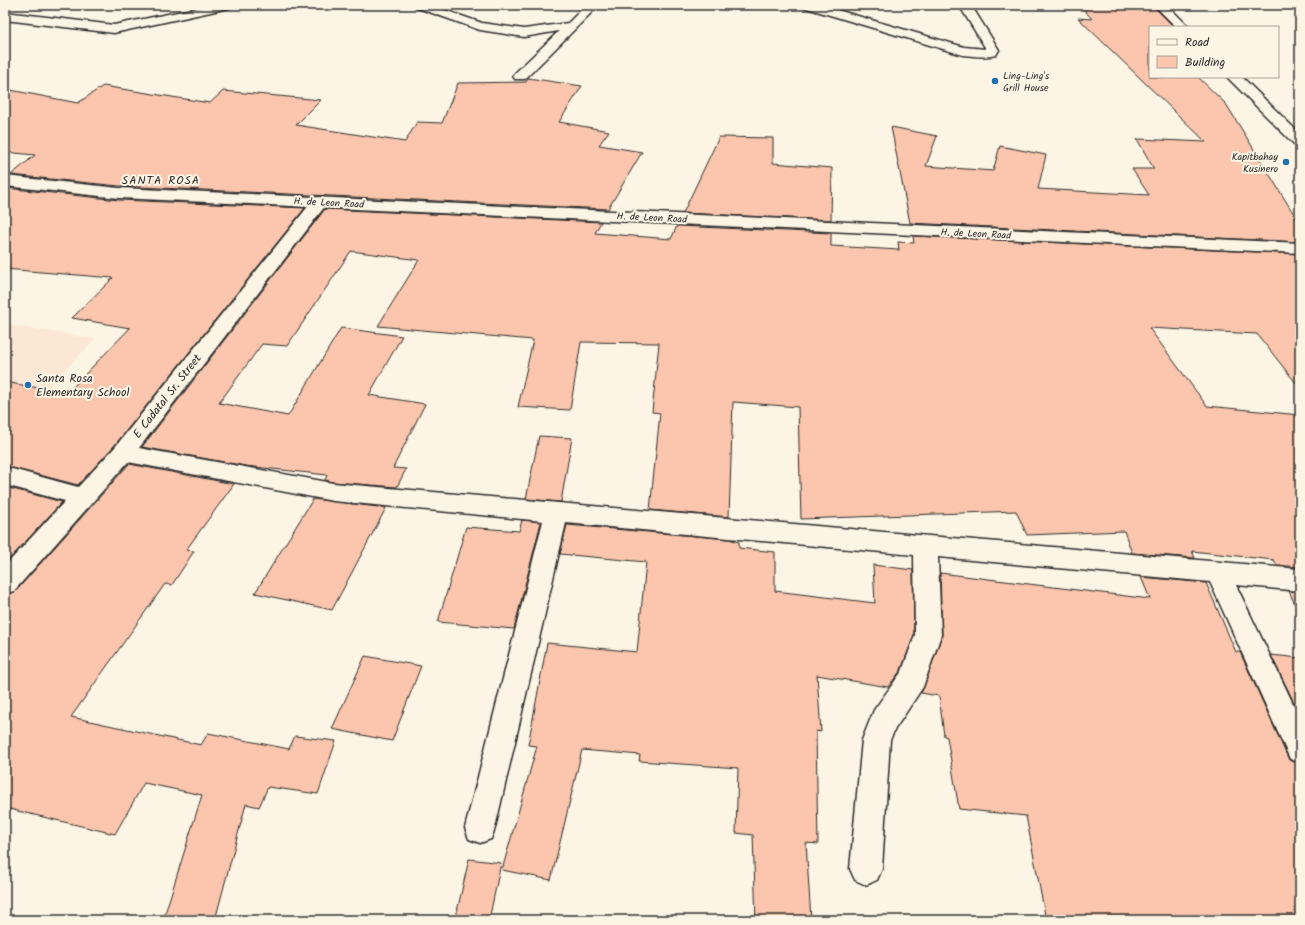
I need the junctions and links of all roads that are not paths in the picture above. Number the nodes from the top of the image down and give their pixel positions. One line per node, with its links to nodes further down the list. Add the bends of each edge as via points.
1 (229, 5): 7 (street, via 114,29)
2 (419, 5): 8 (street, via 480,26 524,33)
3 (593, 5): 8 (street)
4 (809, 5): 5 (street, via 963,51 992,52)
5 (965, 5)
6 (1160, 5): 9 (street)
7 (5, 16)
8 (570, 26): 10 (street)
9 (1182, 26)
10 (520, 76)
11 (1235, 78): 12 (street)
12 (1300, 142)
13 (5, 181): 14 (street, H. de Leon Road, via 119,193)
14 (320, 202): 15 (street, H. de Leon Road); 16 (street, E Cadatal Sr. Street)
15 (1300, 248)
16 (122, 453): 18 (street, E Cadatal Sr. Street); 19 (street, via 333,492)
17 (5, 476): 18 (street)
18 (82, 497): 23 (street, E Cadatal Sr. Street)
19 (557, 512): 20 (street); 25 (street)
20 (926, 546): 21 (street); 26 (street, via 928,635 913,678 884,720 876,740)
21 (1218, 573): 22 (street); 24 (street)
22 (1300, 580)
23 (5, 583)
24 (1300, 748)
25 (480, 828)
26 (866, 869)

